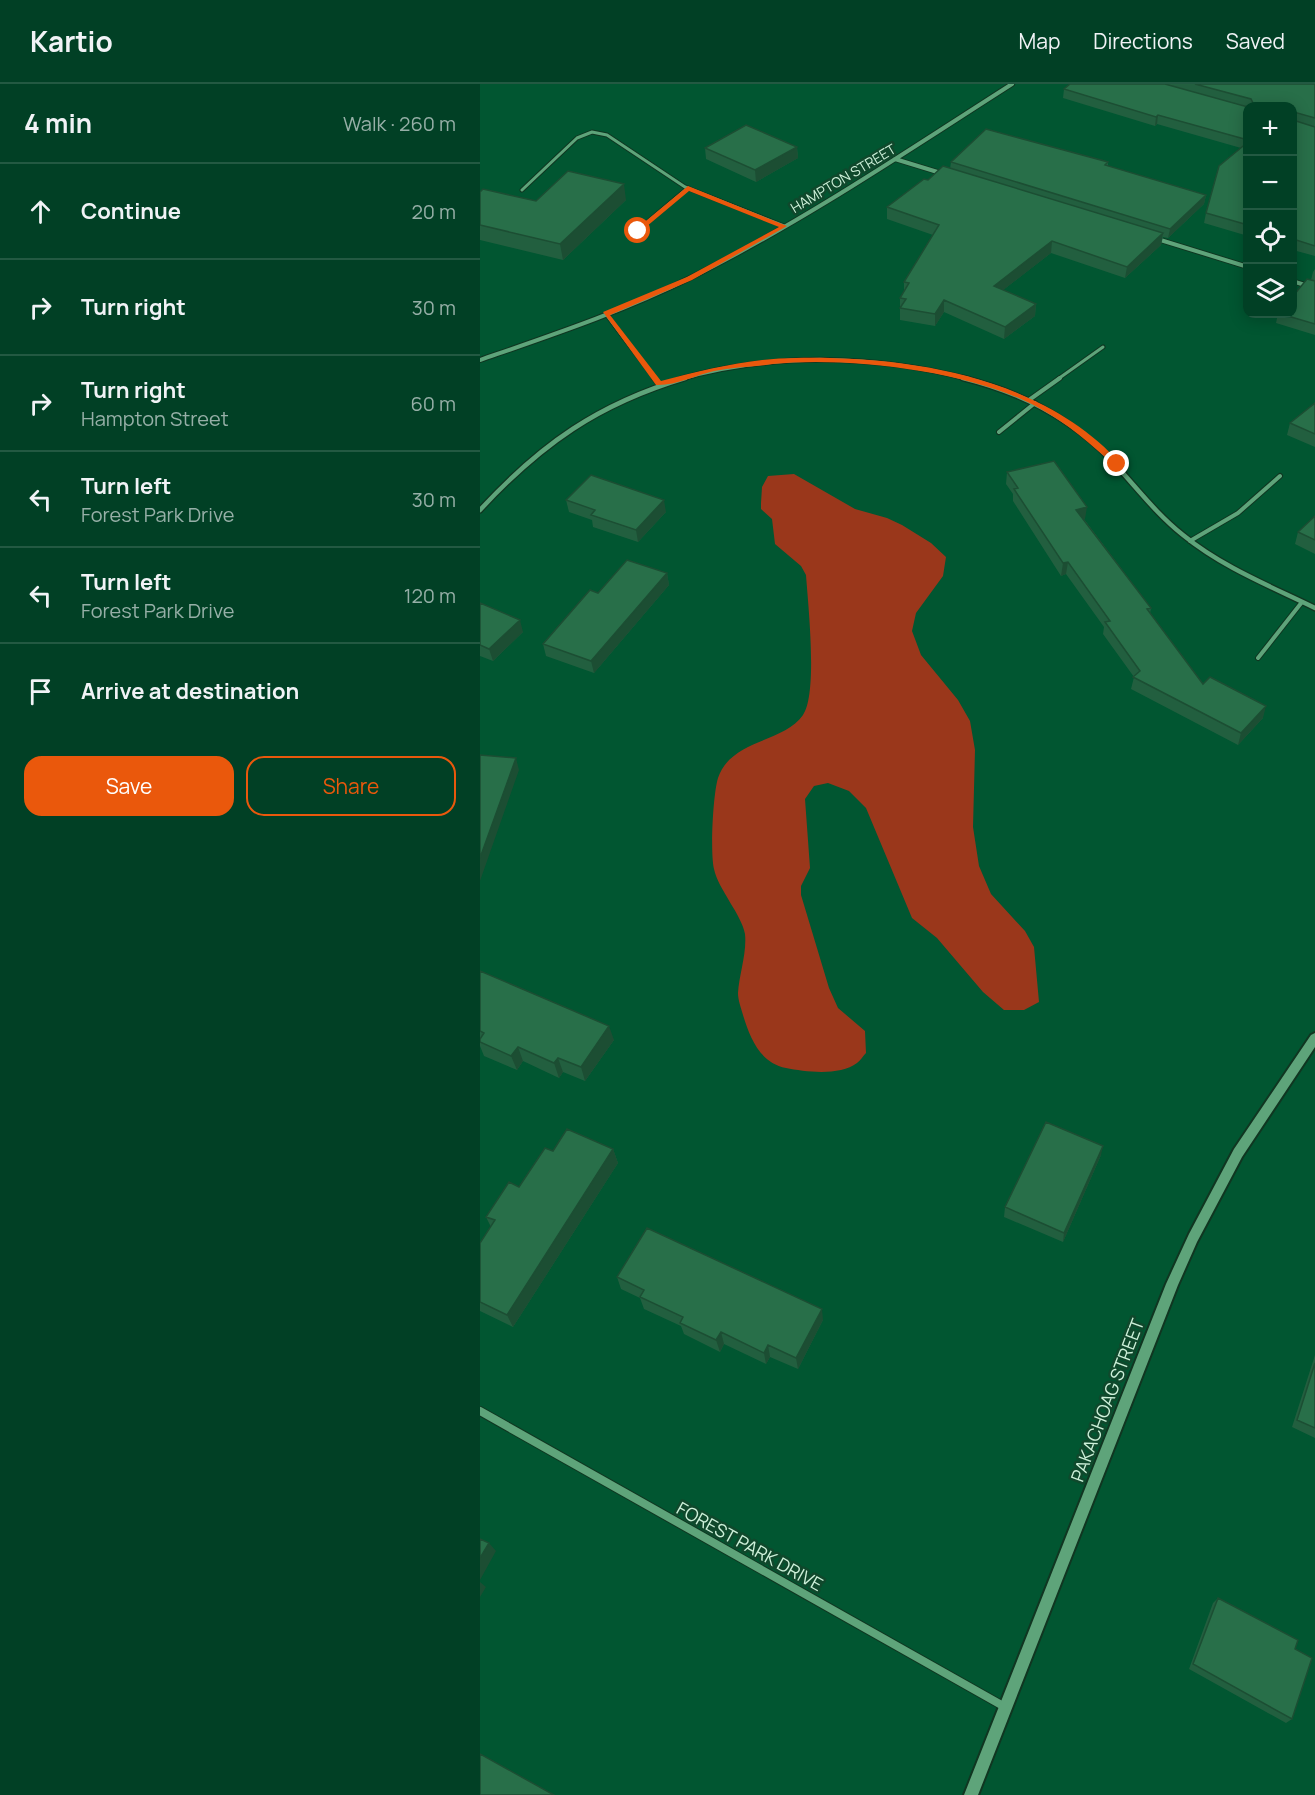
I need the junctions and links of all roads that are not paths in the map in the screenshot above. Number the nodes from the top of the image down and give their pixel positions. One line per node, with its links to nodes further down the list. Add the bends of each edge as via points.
1 (1012, 84): 2 (street, HAMPTON STREET)
2 (896, 159): 3 (street); 6 (street, HAMPTON STREET)
3 (952, 177)
4 (688, 188): 5 (lane, via 607,135 592,132 578,138); 6 (lane); 7 (lane)
5 (522, 190)
6 (784, 226): 12 (street, HAMPTON STREET, via 689,278)
7 (638, 231)
8 (1145, 236): 9 (street)
9 (1243, 265)
10 (1297, 282): 11 (street)
11 (1315, 288)
12 (606, 314): 14 (street, HAMPTON STREET); 15 (lane)
13 (1103, 347): 16 (lane)
14 (480, 360)
15 (659, 384): 16 (street, via 744,364 848,360 936,372); 20 (street, via 633,394 564,434 523,465)
16 (1029, 400): 17 (street)
17 (1035, 403): 18 (lane); 21 (street, via 1080,430)
18 (999, 432)
19 (1280, 476): 21 (lane, via 1238,513)
20 (480, 510)
21 (1190, 541): 22 (street)
22 (1302, 602): 23 (street); 24 (lane)
23 (1315, 608)
24 (1258, 658)
25 (1315, 1038): 27 (street, PAKACHOAG STREET, via 1238,1153 1172,1284)
26 (480, 1411): 27 (street, FOREST PARK DRIVE)
27 (1005, 1707): 28 (street, PAKACHOAG STREET)
28 (971, 1795)

